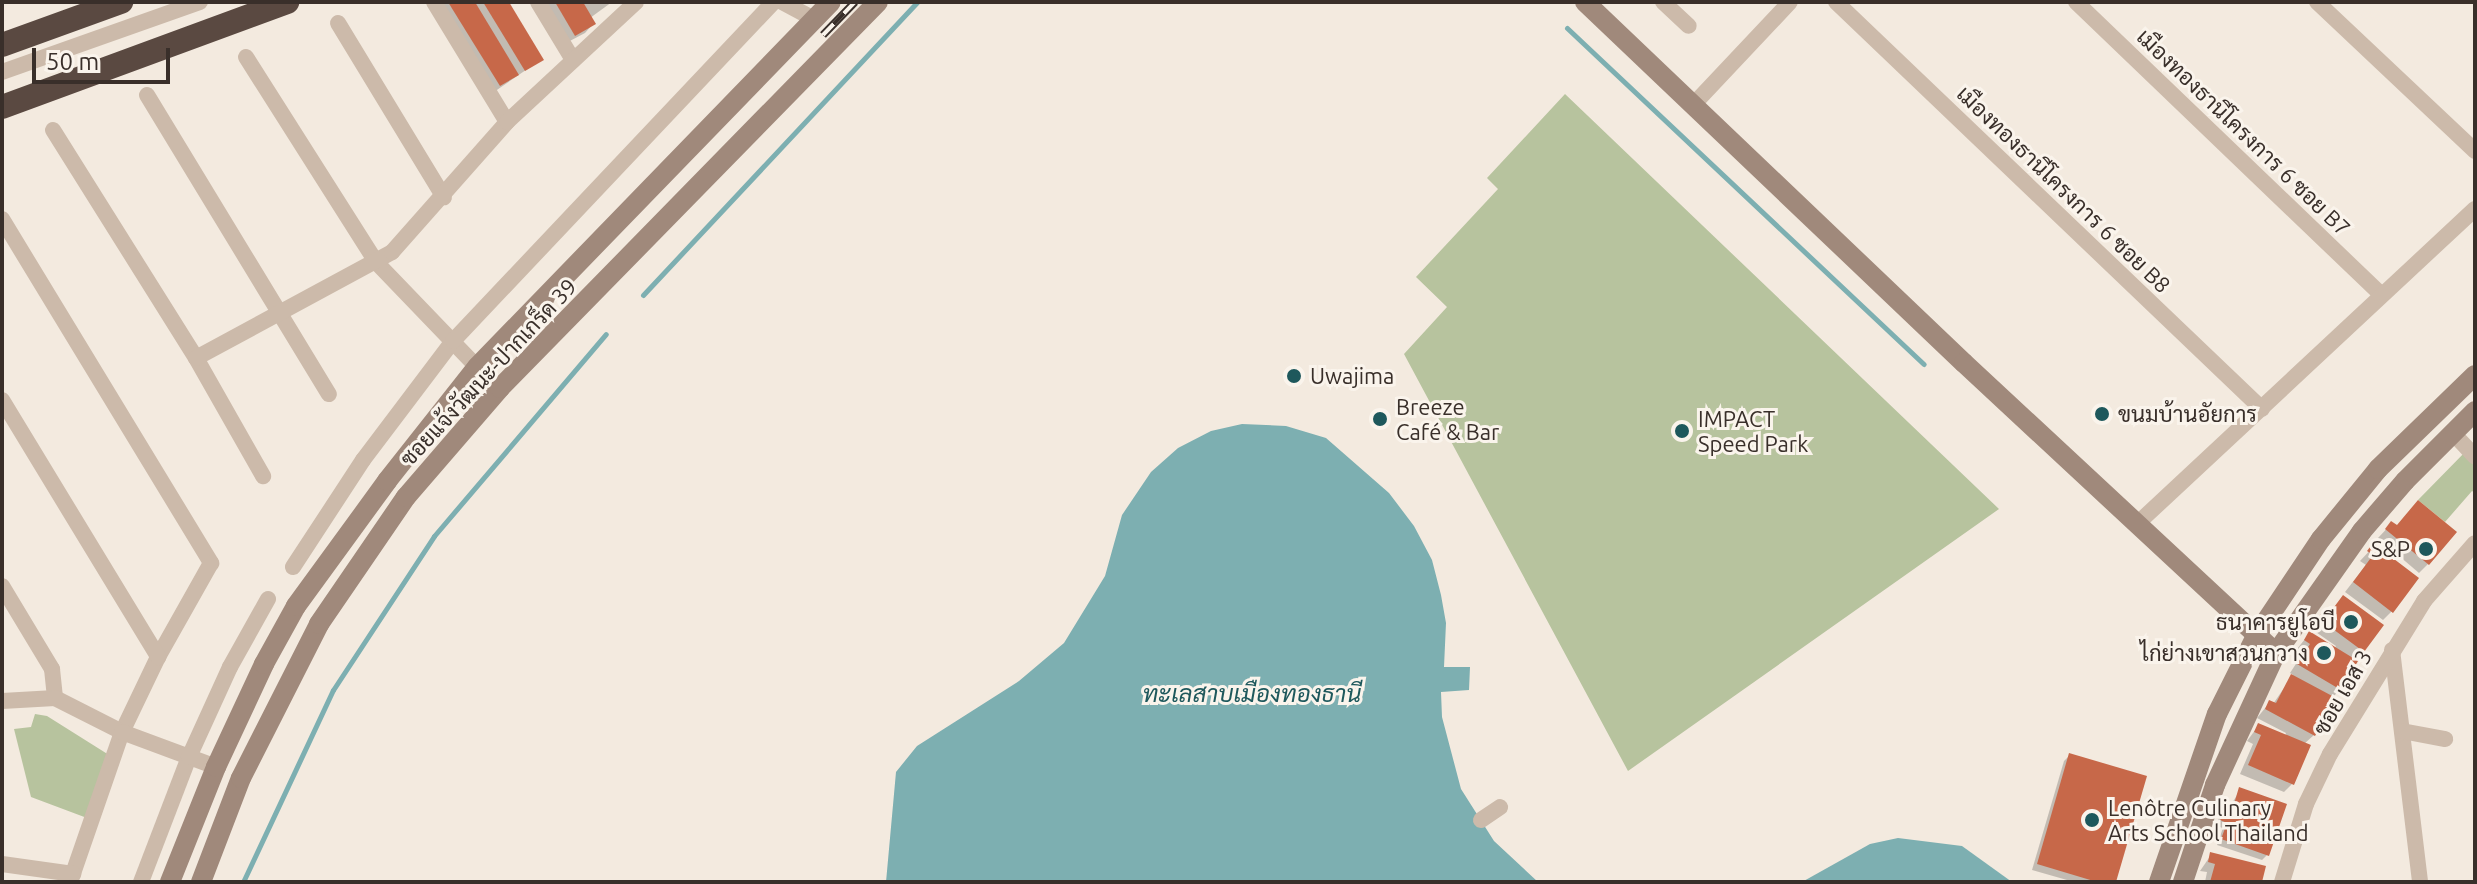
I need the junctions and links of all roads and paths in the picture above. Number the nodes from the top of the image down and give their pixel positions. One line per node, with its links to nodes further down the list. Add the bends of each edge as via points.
1 (121, 2): 20 (highway)
2 (200, 2): 23 (street)
3 (287, 2): 26 (highway)
4 (434, 2): 27 (street)
5 (538, 2): 22 (street)
6 (636, 2): 22 (street)
7 (774, 2): 36 (street)
8 (782, 2): 17 (street)
9 (831, 2): 17 (main road, ซอยแจ้งวัฒนะ-ปากเกร็ด 39)
10 (878, 2): 69 (main road, ซอยแจ้งวัฒนะ-ปากเกร็ด 39, via 500,388 406,497 319,624 241,778)
11 (1585, 2): 25 (main road)
12 (1663, 2): 19 (street)
13 (1790, 2): 25 (street)
14 (1836, 2): 42 (street, เมืองทองธานีโครงการ 6 ซอย B8)
15 (2076, 2): 34 (street, เมืองทองธานีโครงการ 6 ซอย B7)
16 (2317, 2): 29 (street)
17 (814, 19): 38 (main road, ซอยแจ้งวัฒนะ-ปากเกร็ด 39)
18 (338, 23): 30 (street)
19 (1689, 26)
20 (2, 45)
21 (246, 57): 33 (street)
22 (573, 60): 27 (street)
23 (2, 72)
24 (147, 95): 35 (street)
25 (1693, 105): 47 (main road)
26 (2, 107)
27 (507, 122): 30 (street)
28 (53, 130): 37 (street)
29 (2475, 151)
30 (444, 197): 33 (street)
31 (2475, 209): 34 (street)
32 (2, 219): 55 (street, via 211,563)
33 (376, 262): 35 (street); 36 (street)
34 (2381, 294): 42 (street)
35 (277, 311): 37 (street); 40 (street)
36 (453, 341): 38 (street); 49 (street, via 363,460)
37 (196, 358): 46 (street)
38 (477, 367): 62 (main road, ซอยแจ้งวัฒนะ-ปากเกร็ด 39, via 296,606)
39 (2475, 375): 52 (main road, via 2378,469 2321,539)
40 (329, 394)
41 (2, 400): 55 (street)
42 (2262, 409): 47 (street)
43 (2475, 411): 44 (main road)
44 (2452, 432): 45 (street); 54 (main road, via 2362,531)
45 (2475, 457)
46 (263, 476)
47 (2137, 524): 52 (main road)
48 (2475, 543): 53 (street, ซอย เอส 3, via 2424,601)
49 (293, 567)
50 (2, 586): 56 (street, via 52,669)
51 (268, 599): 61 (street)
52 (2256, 636): 54 (main road); 70 (main road, via 2217,714)
53 (2392, 650): 58 (street); 72 (street, ซอย เอส 3, via 2306,804)
54 (2276, 653): 71 (main road, via 2215,785)
55 (158, 657): 59 (street)
56 (55, 698): 57 (street); 59 (street)
57 (2, 701)
58 (2402, 731): 60 (street); 73 (street)
59 (122, 732): 61 (street); 66 (street)
60 (2445, 739)
61 (189, 757): 62 (street); 67 (street)
62 (216, 767): 68 (main road, ซอยแจ้งวัฒนะ-ปากเกร็ด 39)
63 (1500, 807): 64 (street)
64 (1481, 820)
65 (2, 864): 66 (street)
66 (71, 878)
67 (141, 882)
68 (170, 882)
69 (201, 882)
70 (2159, 882)
71 (2183, 882)
72 (2282, 882)
73 (2420, 882)

